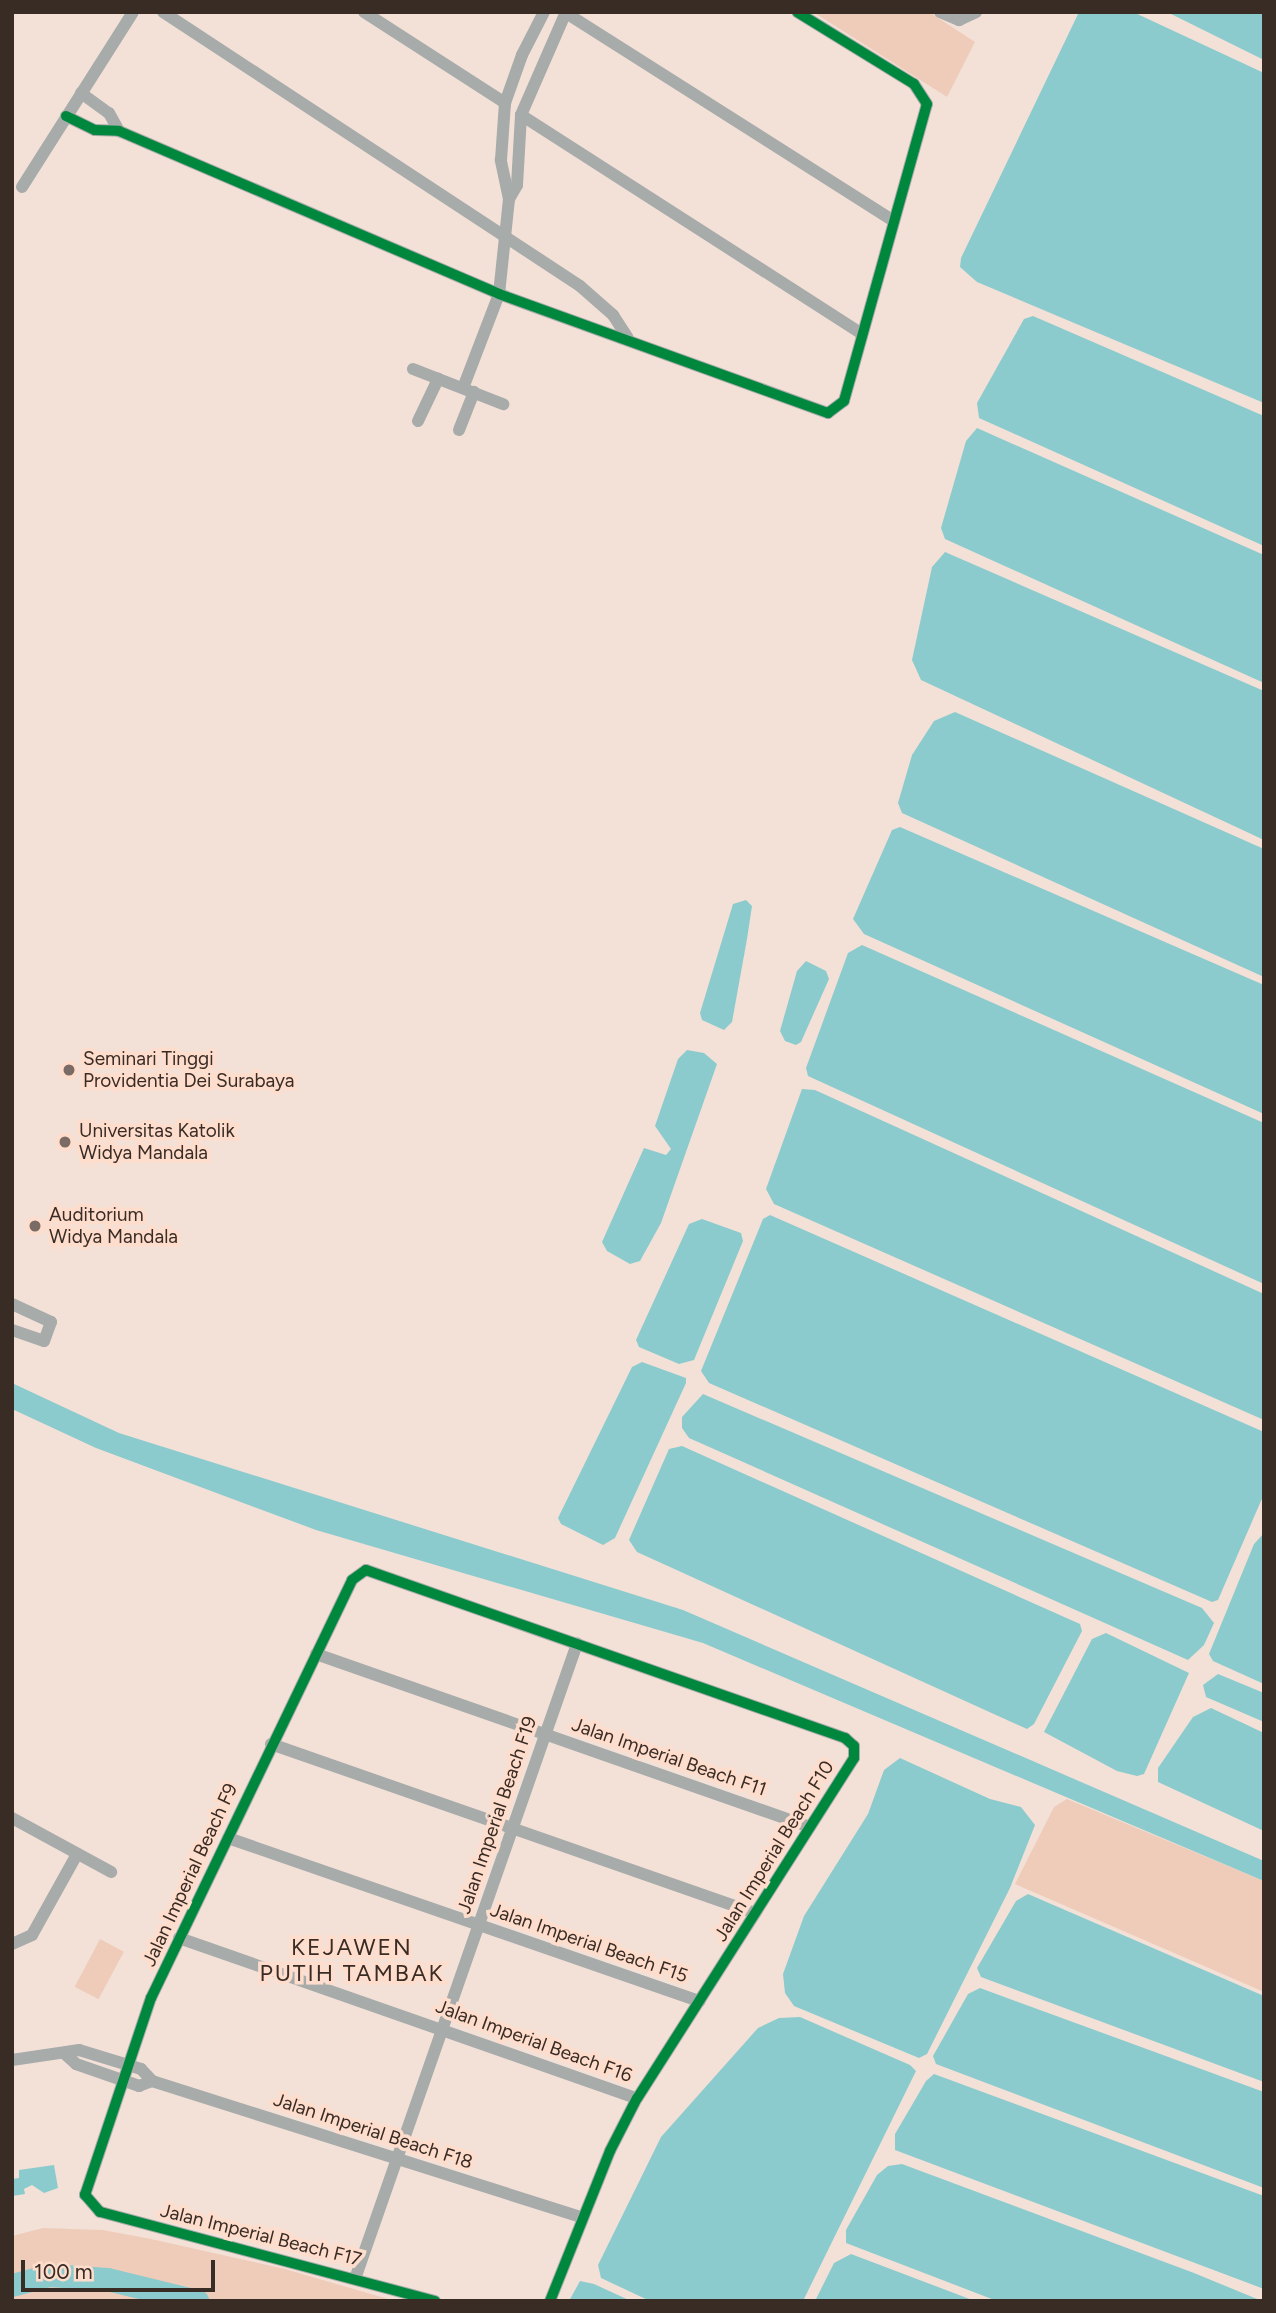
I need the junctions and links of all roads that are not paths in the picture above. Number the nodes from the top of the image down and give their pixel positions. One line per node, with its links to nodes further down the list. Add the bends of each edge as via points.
1 (133, 12): 9 (street)
2 (163, 12): 17 (street)
3 (364, 12): 10 (street)
4 (544, 12): 10 (street)
5 (566, 12): 12 (street); 16 (street)
6 (797, 12): 16 (street, via 914,84 925,96 926,112)
7 (940, 12): 8 (street, via 959,20)
8 (976, 12)
9 (81, 93): 11 (street); 13 (street, via 109,113)
10 (505, 103): 15 (street, via 501,160)
11 (66, 116): 13 (street, via 95,130); 14 (street)
12 (522, 116): 15 (street, via 517,185); 19 (street)
13 (119, 131): 18 (street)
14 (22, 187)
15 (509, 198): 17 (street)
16 (892, 220): 19 (street)
17 (506, 235): 18 (street); 20 (street, via 595,296)
18 (499, 294): 20 (street); 23 (street)
19 (860, 333): 20 (street, via 844,401 828,414)
20 (628, 338)
21 (413, 369): 22 (street)
22 (438, 379): 23 (street); 25 (street)
23 (468, 390): 24 (street); 26 (street)
24 (503, 404)
25 (418, 421)
26 (458, 430)
27 (12, 1304): 28 (street, via 51,1322 44,1341)
28 (12, 1330)
29 (352, 1580): 30 (street, Jalan Imperial Beach F10, via 359,1571 373,1572); 31 (street, Jalan Imperial Beach F9)
30 (577, 1644): 32 (street, Jalan Imperial Beach F19); 35 (street, Jalan Imperial Beach F10, via 850,1742 854,1758)
31 (316, 1654): 32 (street, Jalan Imperial Beach F11); 33 (street, Jalan Imperial Beach F9)
32 (546, 1734): 35 (street, Jalan Imperial Beach F11); 36 (street, Jalan Imperial Beach F19)
33 (271, 1744): 36 (street); 37 (street, Jalan Imperial Beach F9)
34 (12, 1818): 38 (street)
35 (810, 1827): 40 (street, Jalan Imperial Beach F10)
36 (513, 1828): 40 (street); 41 (street, Jalan Imperial Beach F19)
37 (228, 1838): 41 (street, Jalan Imperial Beach F15); 42 (street, Jalan Imperial Beach F9)
38 (78, 1854): 39 (street); 43 (street, via 32,1935)
39 (111, 1872)
40 (755, 1913): 44 (street, Jalan Imperial Beach F10)
41 (478, 1926): 44 (street, Jalan Imperial Beach F15); 45 (street, Jalan Imperial Beach F19)
42 (179, 1938): 45 (street, Jalan Imperial Beach F16); 48 (street, Jalan Imperial Beach F9, via 151,1997)
43 (12, 1944)
44 (700, 2001): 51 (street, Jalan Imperial Beach F10)
45 (443, 2028): 51 (street, Jalan Imperial Beach F16); 52 (street, Jalan Imperial Beach F19)
46 (65, 2054): 47 (street); 48 (street, via 79,2050); 49 (street, via 76,2064)
47 (12, 2060)
48 (128, 2065): 49 (street, Jalan Imperial Beach F9); 50 (street, via 141,2069)
49 (124, 2081): 50 (street, via 139,2086); 53 (street, Jalan Imperial Beach F9)
50 (152, 2081): 52 (street, Jalan Imperial Beach F18)
51 (637, 2098): 54 (street, Jalan Imperial Beach F10)
52 (397, 2159): 54 (street, Jalan Imperial Beach F18); 55 (street, Jalan Imperial Beach F19)
53 (85, 2195): 55 (street, Jalan Imperial Beach F17, via 100,2212)
54 (582, 2217): 57 (street, Jalan Imperial Beach F10)
55 (356, 2276): 56 (street, Jalan Imperial Beach F17)
56 (435, 2301)
57 (550, 2301)

